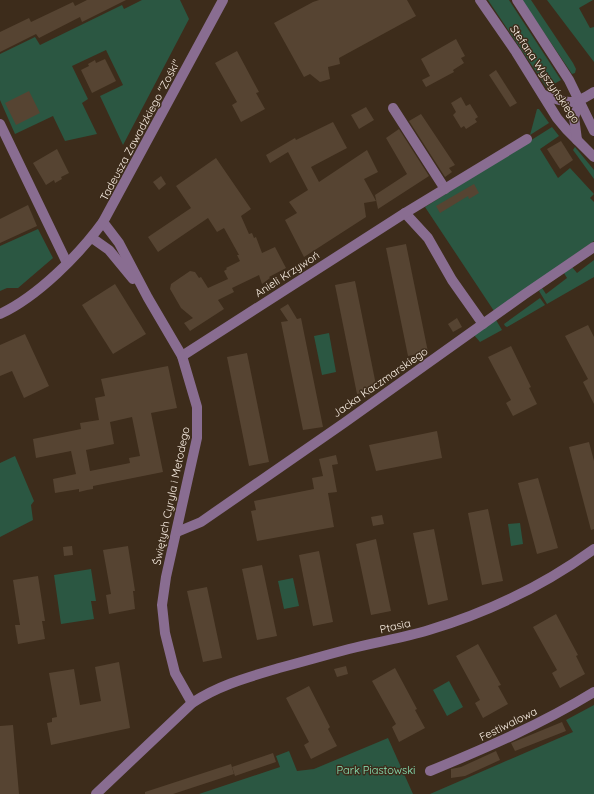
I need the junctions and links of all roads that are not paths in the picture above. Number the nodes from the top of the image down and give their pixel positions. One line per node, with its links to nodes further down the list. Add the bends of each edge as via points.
1 (223, 0): 15 (street, Tadeusza Zawadzkiego "Zośki")
2 (480, 0): 5 (street, Stefana Wyszyńskiego)
3 (517, 0): 6 (street, Stefana Wyszyńskiego, via 569,80)
4 (594, 92): 6 (street)
5 (544, 94): 6 (street, via 572,103); 11 (street, Stefana Wyszyńskiego, via 557,118)
6 (580, 102): 9 (street, Stefana Wyszyńskiego); 11 (street, via 574,118)
7 (393, 108): 13 (street)
8 (0, 124): 18 (street)
9 (594, 132)
10 (527, 139): 13 (street, Anieli Krzywoń)
11 (577, 140): 12 (street, Stefana Wyszyńskiego)
12 (594, 157)
13 (445, 189): 14 (street, Anieli Krzywoń)
14 (405, 213): 21 (street, via 428,238 452,280); 22 (street, Anieli Krzywoń)
15 (103, 222): 16 (street, Tadeusza Zawadzkiego "Zośki"); 19 (street, via 119,243)
16 (92, 238): 18 (street, Tadeusza Zawadzkiego "Zośki"); 19 (street, via 109,250)
17 (594, 247): 21 (street, Jacka Kaczmarskiego)
18 (67, 263): 20 (street, Tadeusza Zawadzkiego "Zośki", via 35,290)
19 (148, 298): 22 (street, Świętych Cyryla i Metodego)
20 (0, 314)
21 (483, 324): 23 (street, Jacka Kaczmarskiego, via 200,522)
22 (182, 356): 23 (street, Świętych Cyryla i Metodego, via 197,407 198,425)
23 (177, 532): 26 (street, Świętych Cyryla i Metodego, via 163,594 162,615 175,673)
24 (594, 549): 26 (street, Ptasia, via 538,586 510,601 468,618 256,675 220,687)
25 (594, 692): 27 (street, Festiwalowa, via 568,708 492,745)
26 (192, 703): 28 (street)
27 (430, 771)
28 (96, 794)

